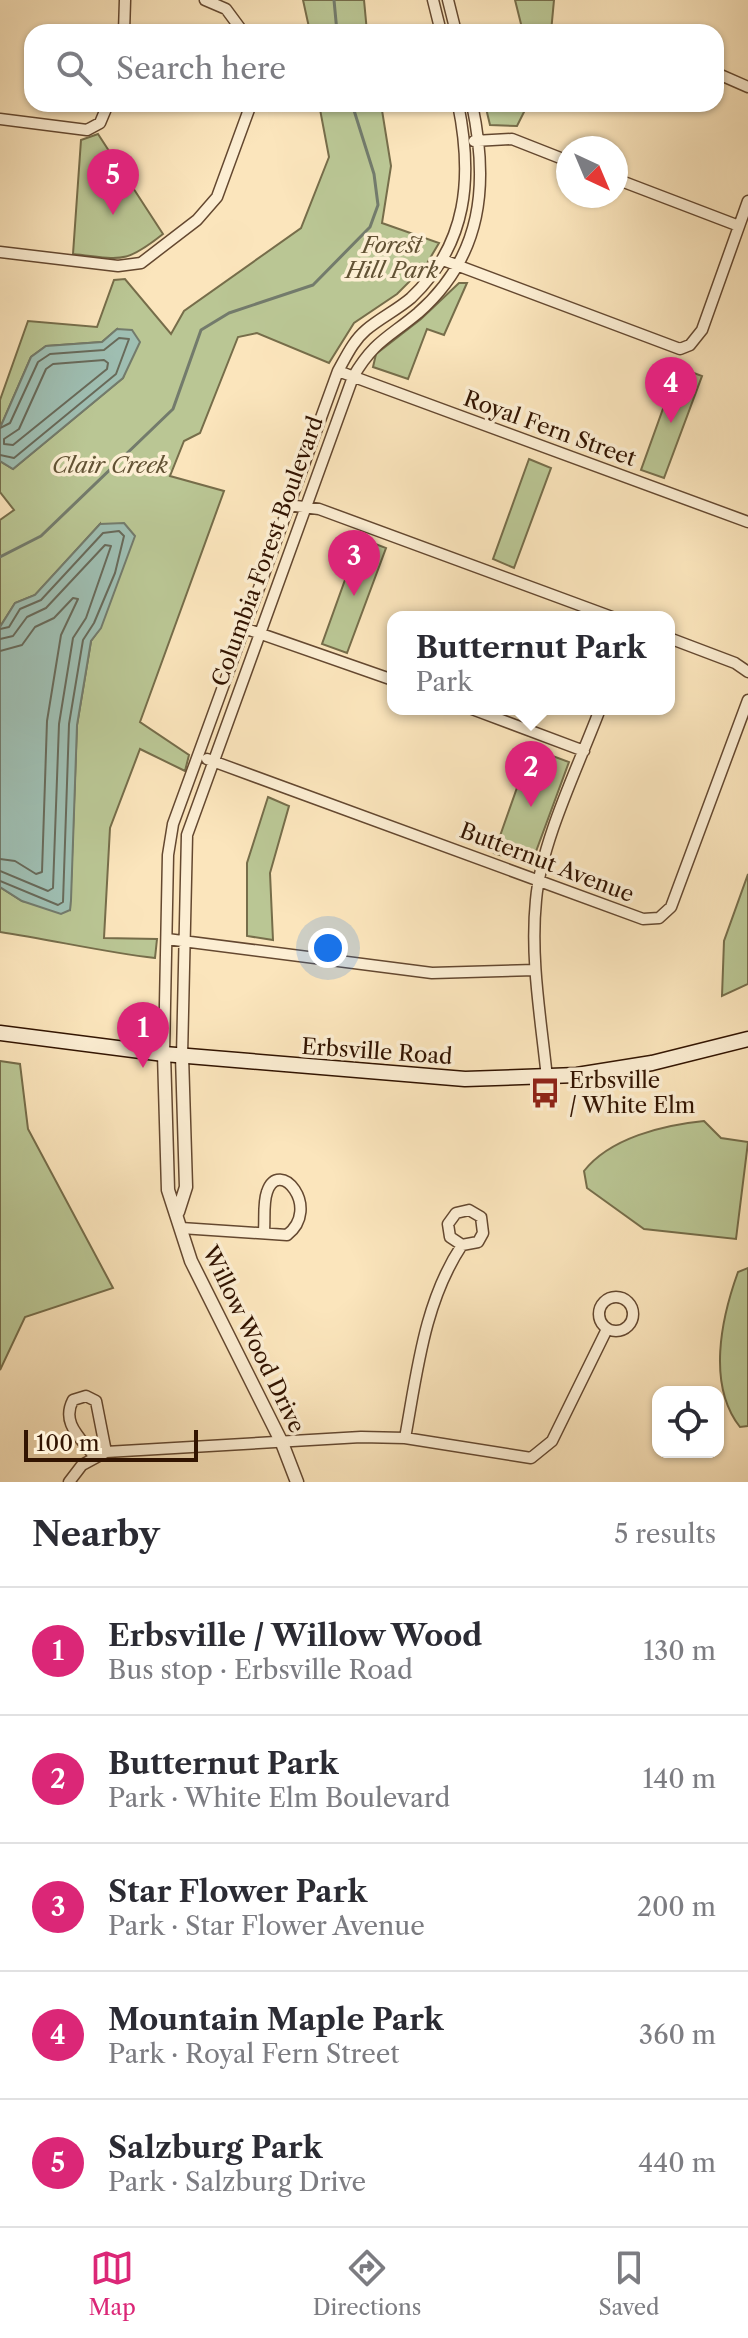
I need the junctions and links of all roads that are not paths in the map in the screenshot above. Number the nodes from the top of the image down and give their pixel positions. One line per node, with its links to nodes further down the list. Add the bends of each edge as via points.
1 (125, 0): 5 (street)
2 (205, 0): 6 (street, via 226,9)
3 (433, 0): 7 (street)
4 (448, 0): 8 (street)
5 (124, 24)
6 (237, 24)
7 (439, 24)
8 (454, 24)
9 (724, 76): 10 (street)
10 (748, 87)
11 (105, 112): 15 (street, via 100,123 87,130)
12 (248, 112): 22 (street, via 217,197 197,220 141,263 118,266)
13 (460, 112): 16 (street, Columbia Forest Boulevard)
14 (474, 112): 17 (street, Columbia Forest Boulevard)
15 (0, 119)
16 (465, 141): 17 (street); 23 (street, Columbia Forest Boulevard, via 465,199)
17 (479, 141): 18 (street, via 512,139); 24 (street, Columbia Forest Boulevard, via 480,206)
18 (556, 156)
19 (628, 184): 21 (street)
20 (748, 201): 21 (street)
21 (739, 226): 24 (street, via 702,330 680,349)
22 (0, 252)
23 (443, 260): 24 (street); 25 (street, Columbia Forest Boulevard, via 409,300 364,332)
24 (457, 266): 26 (street, Columbia Forest Boulevard, via 417,313 374,345)
25 (338, 371): 26 (street, Royal Fern Street); 27 (street, Columbia Forest Boulevard)
26 (353, 377): 28 (street, Columbia Forest Boulevard); 29 (street, Royal Fern Street)
27 (288, 505): 28 (street); 31 (street, Columbia Forest Boulevard)
28 (305, 505): 30 (street); 32 (street, Columbia Forest Boulevard)
29 (748, 522)
30 (596, 611)
31 (244, 628): 32 (street); 40 (street, Columbia Forest Boulevard)
32 (259, 632): 35 (street); 41 (street, Columbia Forest Boulevard)
33 (675, 640): 34 (street)
34 (748, 672)
35 (387, 678)
36 (748, 700): 42 (street, Butternut Avenue, via 671,907 659,918 643,919)
37 (488, 715): 39 (street)
38 (598, 715): 39 (street)
39 (584, 751): 42 (street)
40 (199, 757): 41 (street, Butternut Avenue); 43 (street, Columbia Forest Boulevard, via 173,824)
41 (212, 760): 42 (street, Butternut Avenue); 44 (street, Columbia Forest Boulevard, via 187,835)
42 (539, 880): 45 (street)
43 (167, 939): 44 (street); 48 (street, Columbia Forest Boulevard)
44 (183, 941): 45 (street, via 432,973); 49 (street, Columbia Forest Boulevard)
45 (535, 970): 50 (street)
46 (0, 1033): 48 (main road, Erbsville Road)
47 (748, 1039): 50 (main road, Erbsville Road, via 652,1063)
48 (164, 1054): 49 (main road, Erbsville Road); 51 (street, Willow Wood Drive, via 168,1190)
49 (182, 1056): 50 (main road, Erbsville Road, via 424,1078); 51 (street, Willow Wood Drive, via 186,1187)
50 (547, 1078)
51 (178, 1212): 52 (street, Willow Wood Drive)
52 (181, 1228): 53 (street); 57 (street, Willow Wood Drive, via 210,1302)
53 (264, 1230): 53 (street, via 287,1235 296,1228 299,1194 293,1184 273,1183 267,1192)
54 (462, 1245): 56 (street, via 429,1320)
55 (607, 1329): 56 (street, via 552,1441 531,1458)
56 (405, 1438): 57 (street)
57 (282, 1443): 58 (street); 61 (street, Willow Wood Drive)
58 (106, 1452): 59 (street); 59 (street, via 96,1401 86,1396 73,1400 68,1421)
59 (94, 1456): 60 (street)
60 (69, 1482)
61 (297, 1482)

